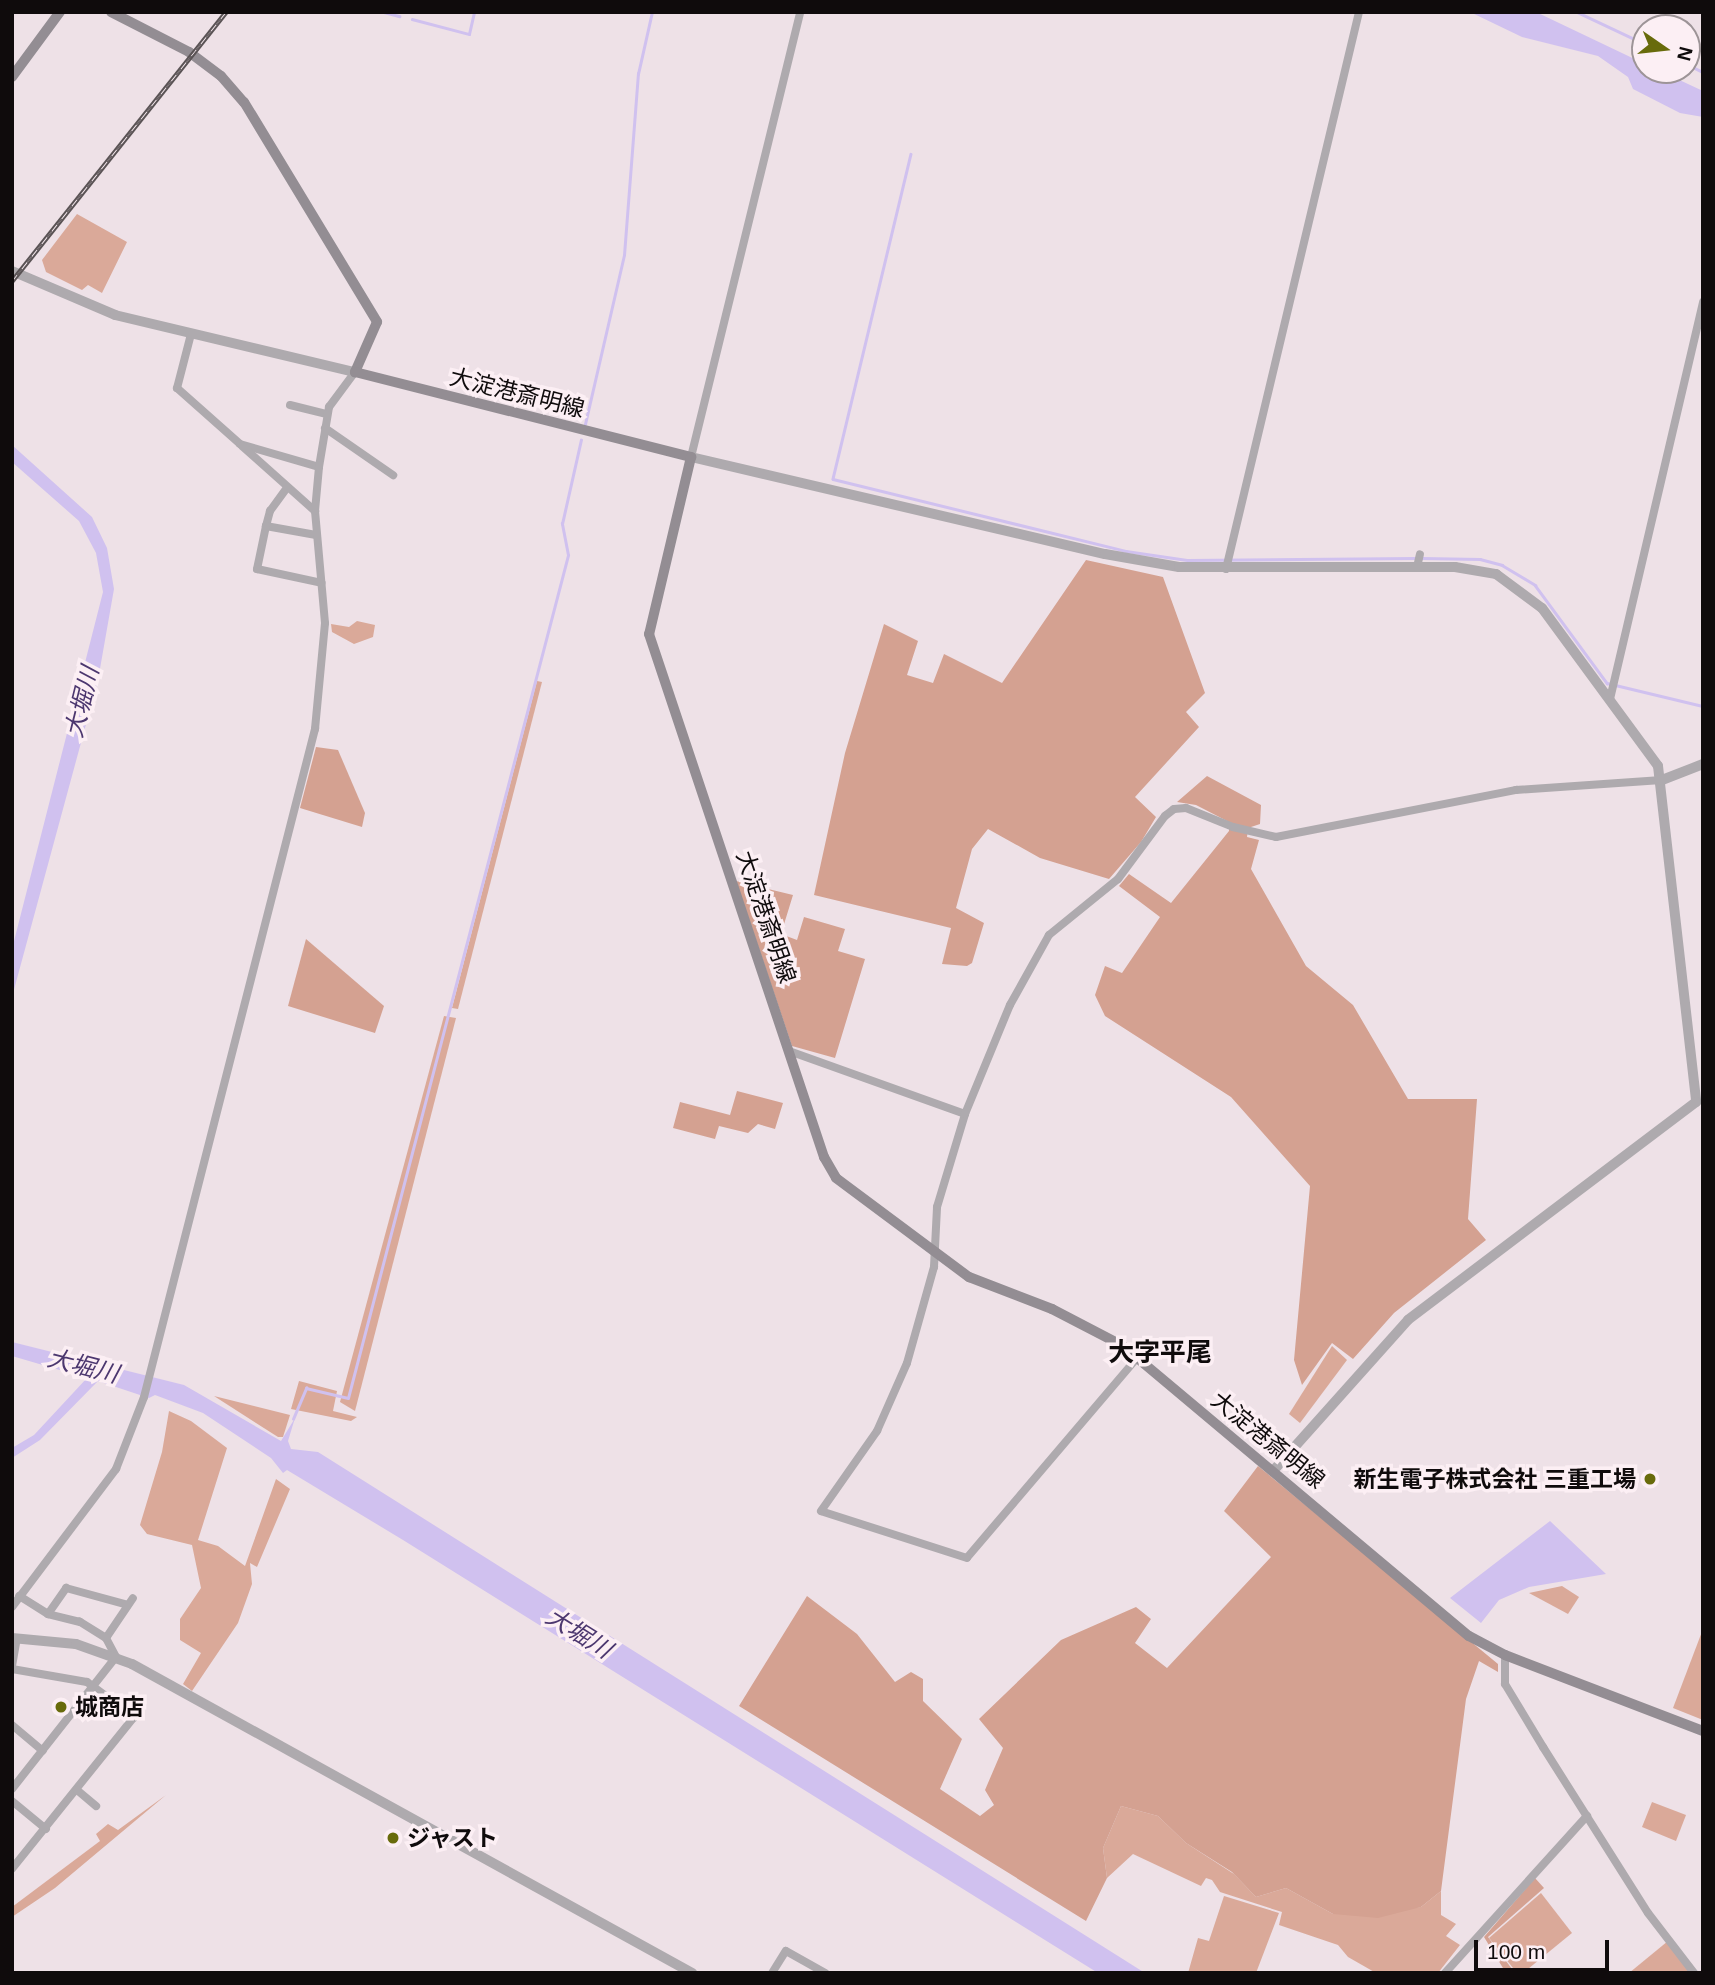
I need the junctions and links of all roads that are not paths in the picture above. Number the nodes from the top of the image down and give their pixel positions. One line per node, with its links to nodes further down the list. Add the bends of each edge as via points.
1 (60, 12): 5 (main road)
2 (111, 12): 9 (main road, via 185,49 221,76 244,102 377,322)
3 (800, 12): 14 (street)
4 (1359, 12): 21 (street)
5 (12, 77)
6 (12, 271): 8 (street, via 115,315)
7 (1703, 302): 23 (street)
8 (191, 334): 9 (street); 13 (street, via 177,388)
9 (355, 372): 11 (street); 14 (main road, 大淀港斎明線)
10 (290, 405): 11 (street)
11 (327, 414): 12 (street)
12 (325, 428): 15 (street); 16 (street)
13 (240, 444): 15 (street); 17 (street)
14 (691, 457): 21 (street, via 1105,554 1180,567); 26 (main road, 大淀港斎明線, via 649,634)
15 (319, 467): 18 (street)
16 (393, 475)
17 (287, 488): 18 (street); 19 (street, via 270,511)
18 (315, 511): 20 (street)
19 (266, 526): 20 (street); 22 (street, via 257,569)
20 (317, 535): 22 (street)
21 (1228, 563): 23 (street, via 1419,561 1496,574 1542,608)
22 (322, 583): 31 (street, via 326,623 316,729 144,1397 116,1469)
23 (1612, 690): 25 (street)
24 (1703, 764): 25 (street)
25 (1662, 780): 27 (street, via 1516,790 1276,836 1233,827 1194,810 1174,809 1118,878 1049,935 1010,1005); 30 (street, via 1696,1102 1408,1320)
26 (789, 1051): 27 (street); 28 (main road, 大淀港斎明線, via 836,1178)
27 (965, 1114): 28 (street, via 937,1207)
28 (932, 1252): 29 (main road, 大淀港斎明線, via 969,1277 1052,1310 1123,1346); 29 (street, via 934,1266 907,1363 877,1431 821,1511 967,1558)
29 (1137, 1358): 30 (main road, 大淀港斎明線)
30 (1274, 1470): 36 (main road, 大淀港斎明線, via 1460,1630)
31 (19, 1596): 32 (street); 33 (street)
32 (12, 1606)
33 (48, 1614): 35 (street, via 80,1622); 35 (street, via 66,1588 130,1601)
34 (15, 1638): 37 (street, via 64,1642); 38 (street)
35 (106, 1638): 37 (street)
36 (1505, 1655): 41 (main road, 大淀港斎明線); 47 (street, via 1505,1684)
37 (116, 1657): 39 (street); 50 (street)
38 (12, 1668): 39 (street)
39 (93, 1686): 42 (street); 44 (street, via 134,1717)
40 (12, 1725): 42 (street)
41 (1703, 1731)
42 (43, 1751): 43 (street)
43 (12, 1789)
44 (77, 1790): 46 (street); 48 (street)
45 (12, 1801): 48 (street)
46 (96, 1806)
47 (1587, 1816): 53 (street); 54 (street, via 1648,1913)
48 (46, 1829): 49 (street)
49 (12, 1869)
50 (692, 1973)
51 (772, 1973): 52 (street, via 786,1951)
52 (825, 1973)
53 (1445, 1973)
54 (1693, 1973)

